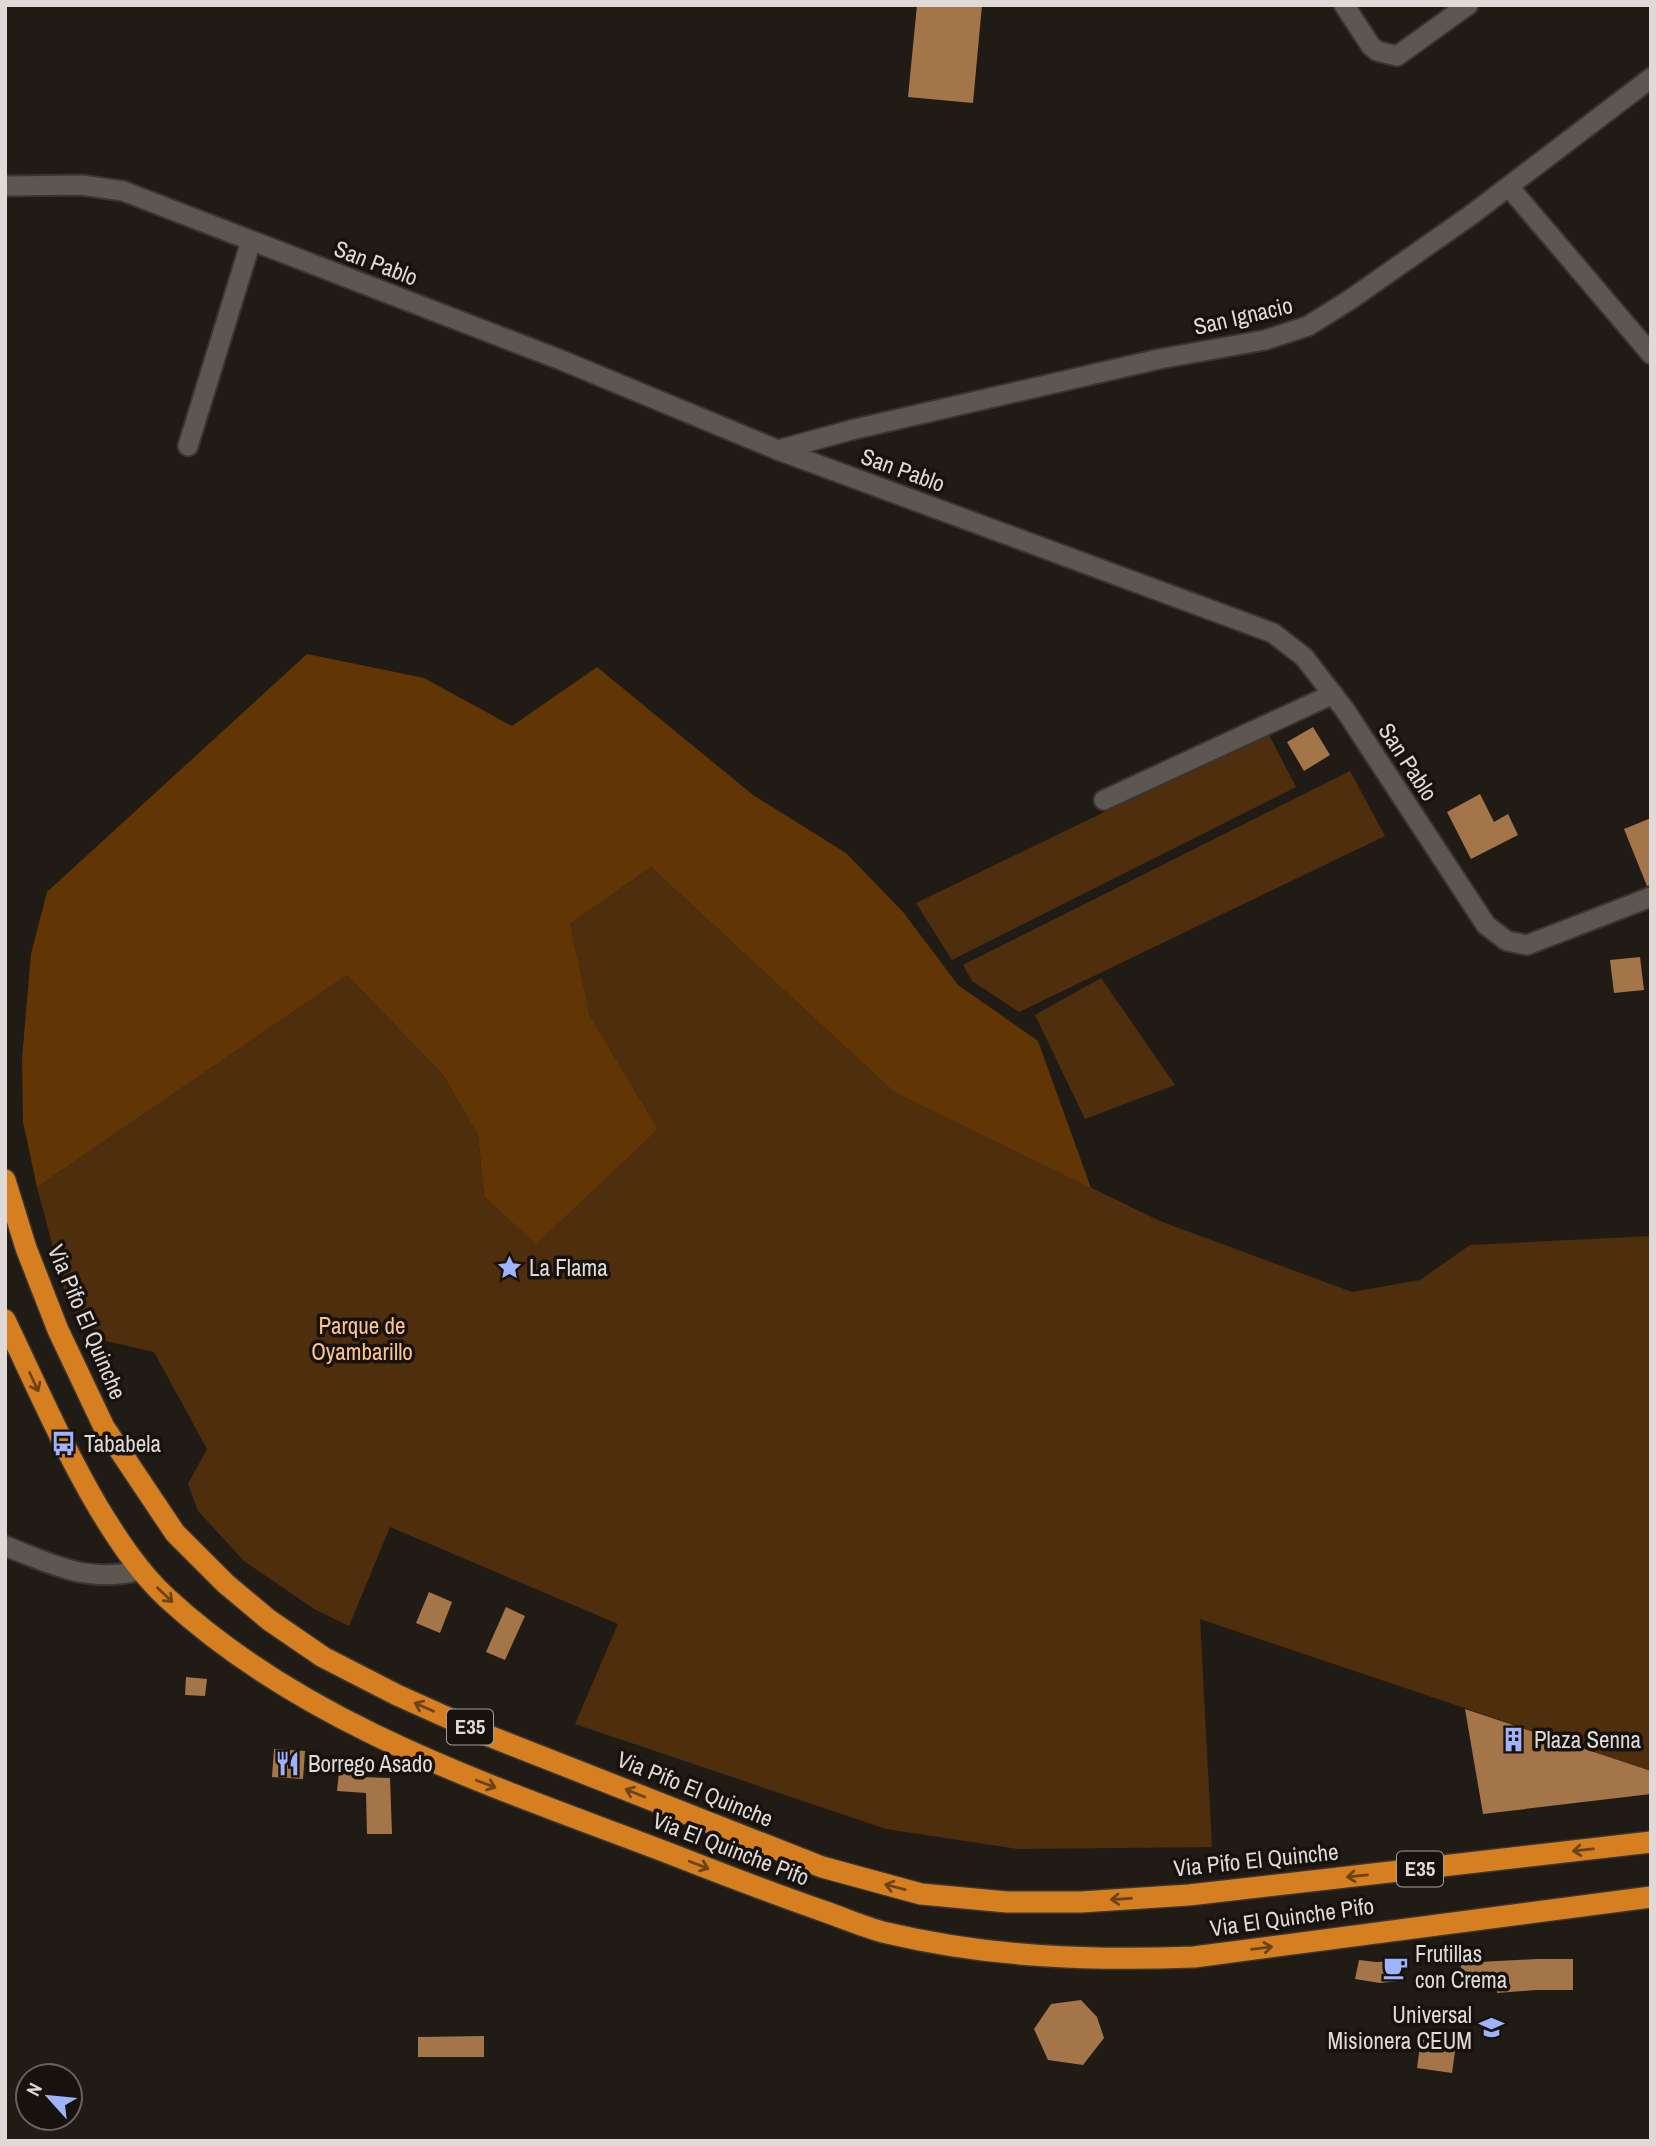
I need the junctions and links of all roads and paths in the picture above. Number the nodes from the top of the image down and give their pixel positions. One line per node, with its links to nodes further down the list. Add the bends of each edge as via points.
1 (1344, 5): 2 (street, via 1371,46 1387,55 1397,55)
2 (1468, 5)
3 (1651, 78): 5 (street, San Ignacio)
4 (5, 186): 6 (street, San Pablo, via 81,185 123,191)
5 (1509, 187): 7 (street); 9 (street, San Ignacio, via 1308,326 1265,340 1159,359)
6 (251, 242): 8 (street); 9 (street, San Pablo, via 561,360)
7 (1651, 354)
8 (188, 446)
9 (778, 450): 10 (street, San Pablo, via 1273,634 1304,657)
10 (1332, 694): 11 (street); 12 (street, San Pablo, via 1495,934 1527,945)
11 (1104, 800)
12 (1651, 897)
13 (5, 1180): 17 (highway, Via Pifo El Quinche / E35, one-way to 13, via 1189,1895 1081,1902 945,1897 822,1867 484,1734 323,1657 226,1584 175,1532 104,1427 58,1330)
14 (5, 1320): 16 (highway, Via El Quinche Pifo / E35, one-way to 16, via 72,1462 124,1550)
15 (5, 1546): 16 (street, via 89,1575)
16 (142, 1570): 18 (highway, Via El Quinche Pifo / E35, one-way to 18, via 166,1597 301,1697 406,1750 883,1932 954,1947 1074,1959 1194,1957)
17 (1651, 1842)
18 (1651, 1898)

